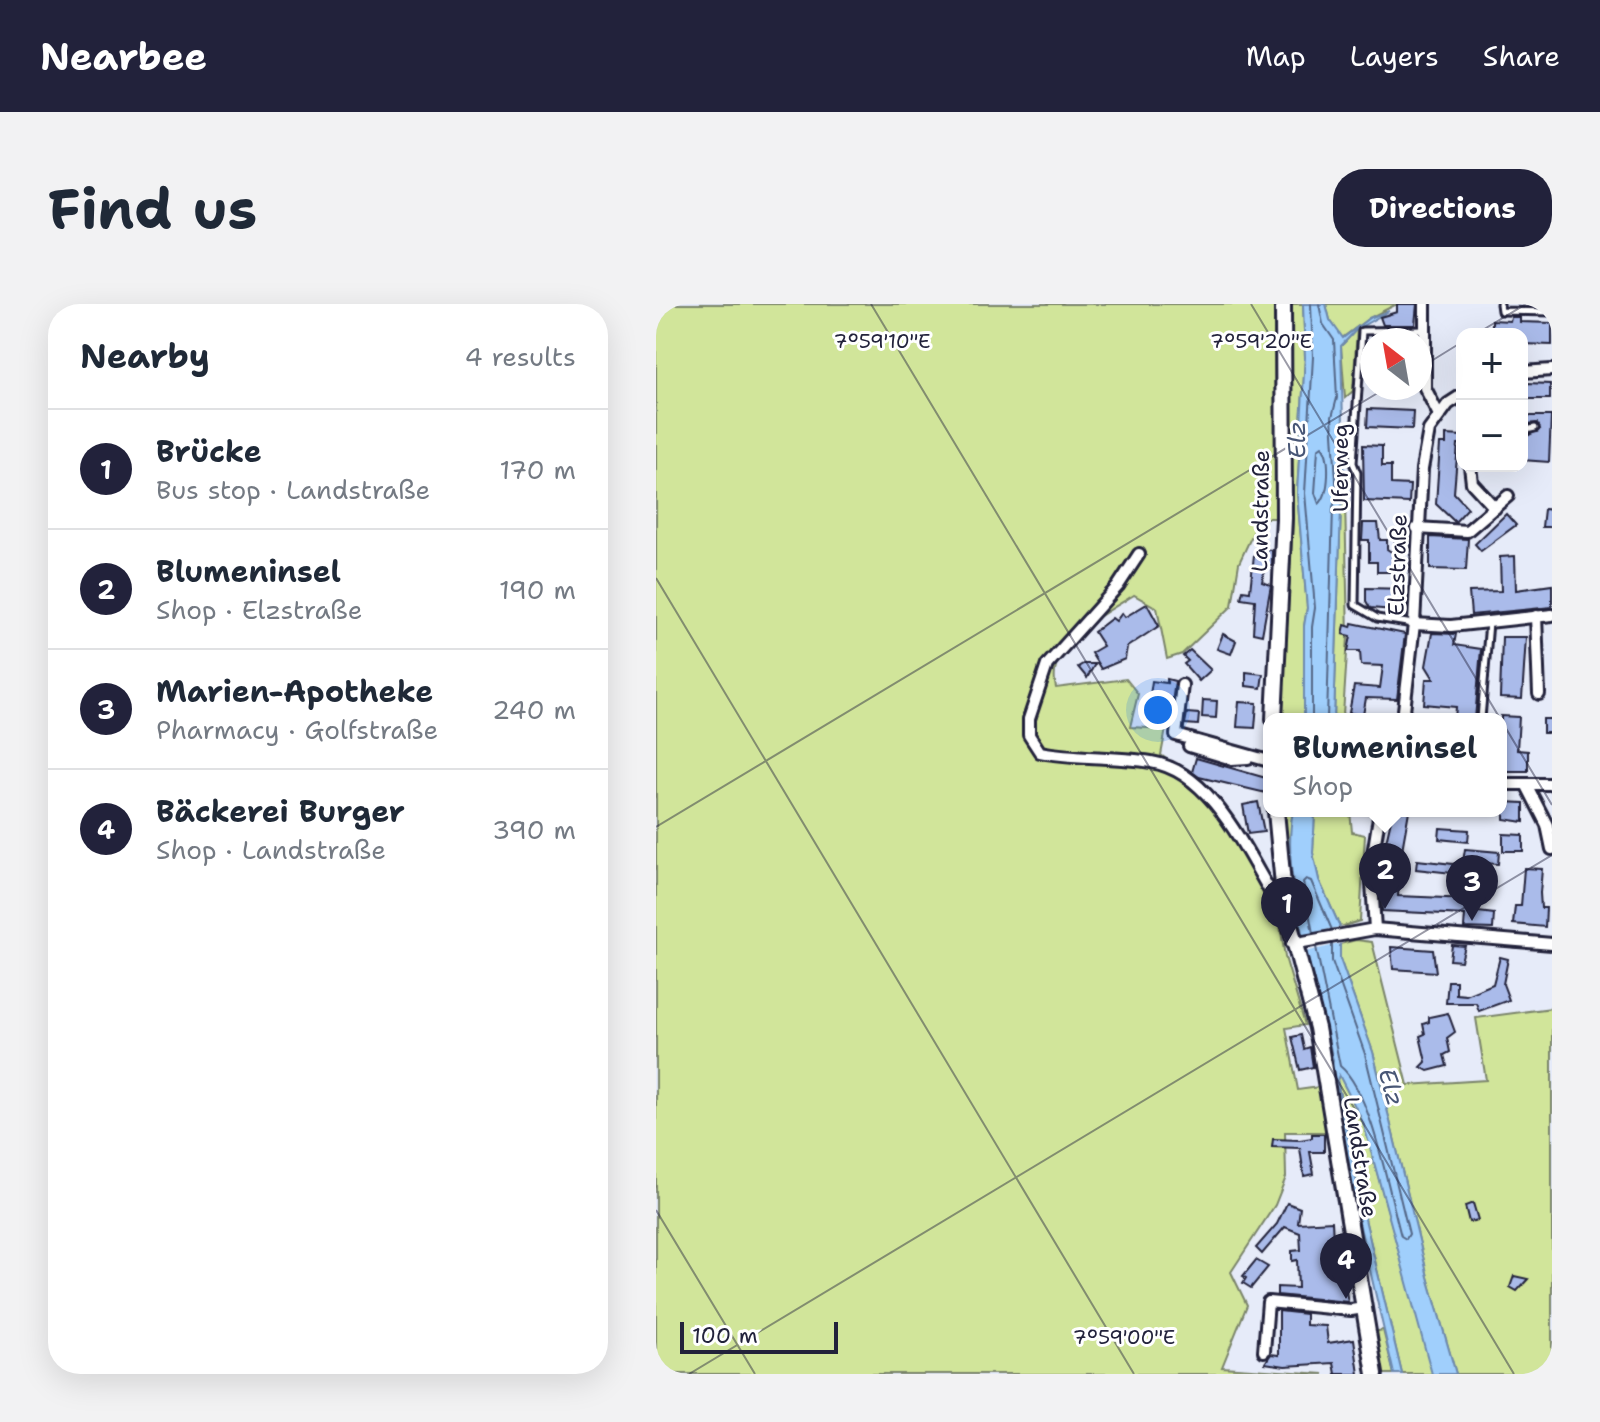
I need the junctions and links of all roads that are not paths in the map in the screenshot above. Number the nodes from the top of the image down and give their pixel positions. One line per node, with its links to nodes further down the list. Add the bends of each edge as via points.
1 (1283, 304): 25 (street, Landstraße, via 1284,518)
2 (1425, 304): 5 (street)
3 (1500, 304): 4 (lane, via 1501,311)
4 (1552, 312)
5 (1425, 328)
6 (1360, 360): 22 (lane, Uferweg, via 1353,463 1355,605 1377,618)
7 (1552, 370): 8 (street)
8 (1528, 372)
9 (1431, 400): 11 (street)
10 (1456, 400): 11 (street, Elzstraße)
11 (1439, 415): 17 (street, Elzstraße, via 1429,430)
12 (1535, 428): 13 (lane)
13 (1528, 430)
14 (1471, 472): 16 (street, via 1472,483)
15 (1508, 496): 16 (street)
16 (1495, 508): 17 (street, via 1467,531)
17 (1417, 528): 22 (street, Elzstraße)
18 (1139, 554): 37 (street, Landstraße, via 1118,586 1047,665 1029,735 1040,752 1151,762 1180,773 1202,790 1237,833)
19 (1552, 615): 20 (street)
20 (1536, 616): 21 (street); 24 (street)
21 (1489, 622): 22 (street); 27 (lane)
22 (1414, 624): 26 (street, Elzstraße)
23 (1182, 685): 29 (street, via 1176,735)
24 (1539, 694)
25 (1274, 713)
26 (1404, 713)
27 (1481, 713)
28 (1189, 746): 29 (street, via 1232,759)
29 (1250, 758): 30 (street)
30 (1263, 760)
31 (1507, 784): 32 (street)
32 (1526, 784): 33 (street); 36 (street, via 1547,825)
33 (1552, 784)
34 (1277, 817): 37 (street, Landstraße)
35 (1379, 817): 38 (street, via 1371,867)
36 (1552, 849)
37 (1288, 921): 40 (street, Landstraße)
38 (1375, 929): 40 (street); 41 (street)
39 (1552, 933): 41 (street)
40 (1298, 943): 42 (street, Landstraße)
41 (1552, 944)
42 (1364, 1308): 43 (street, via 1268,1302); 44 (street, Landstraße)
43 (1264, 1351)
44 (1375, 1374)

